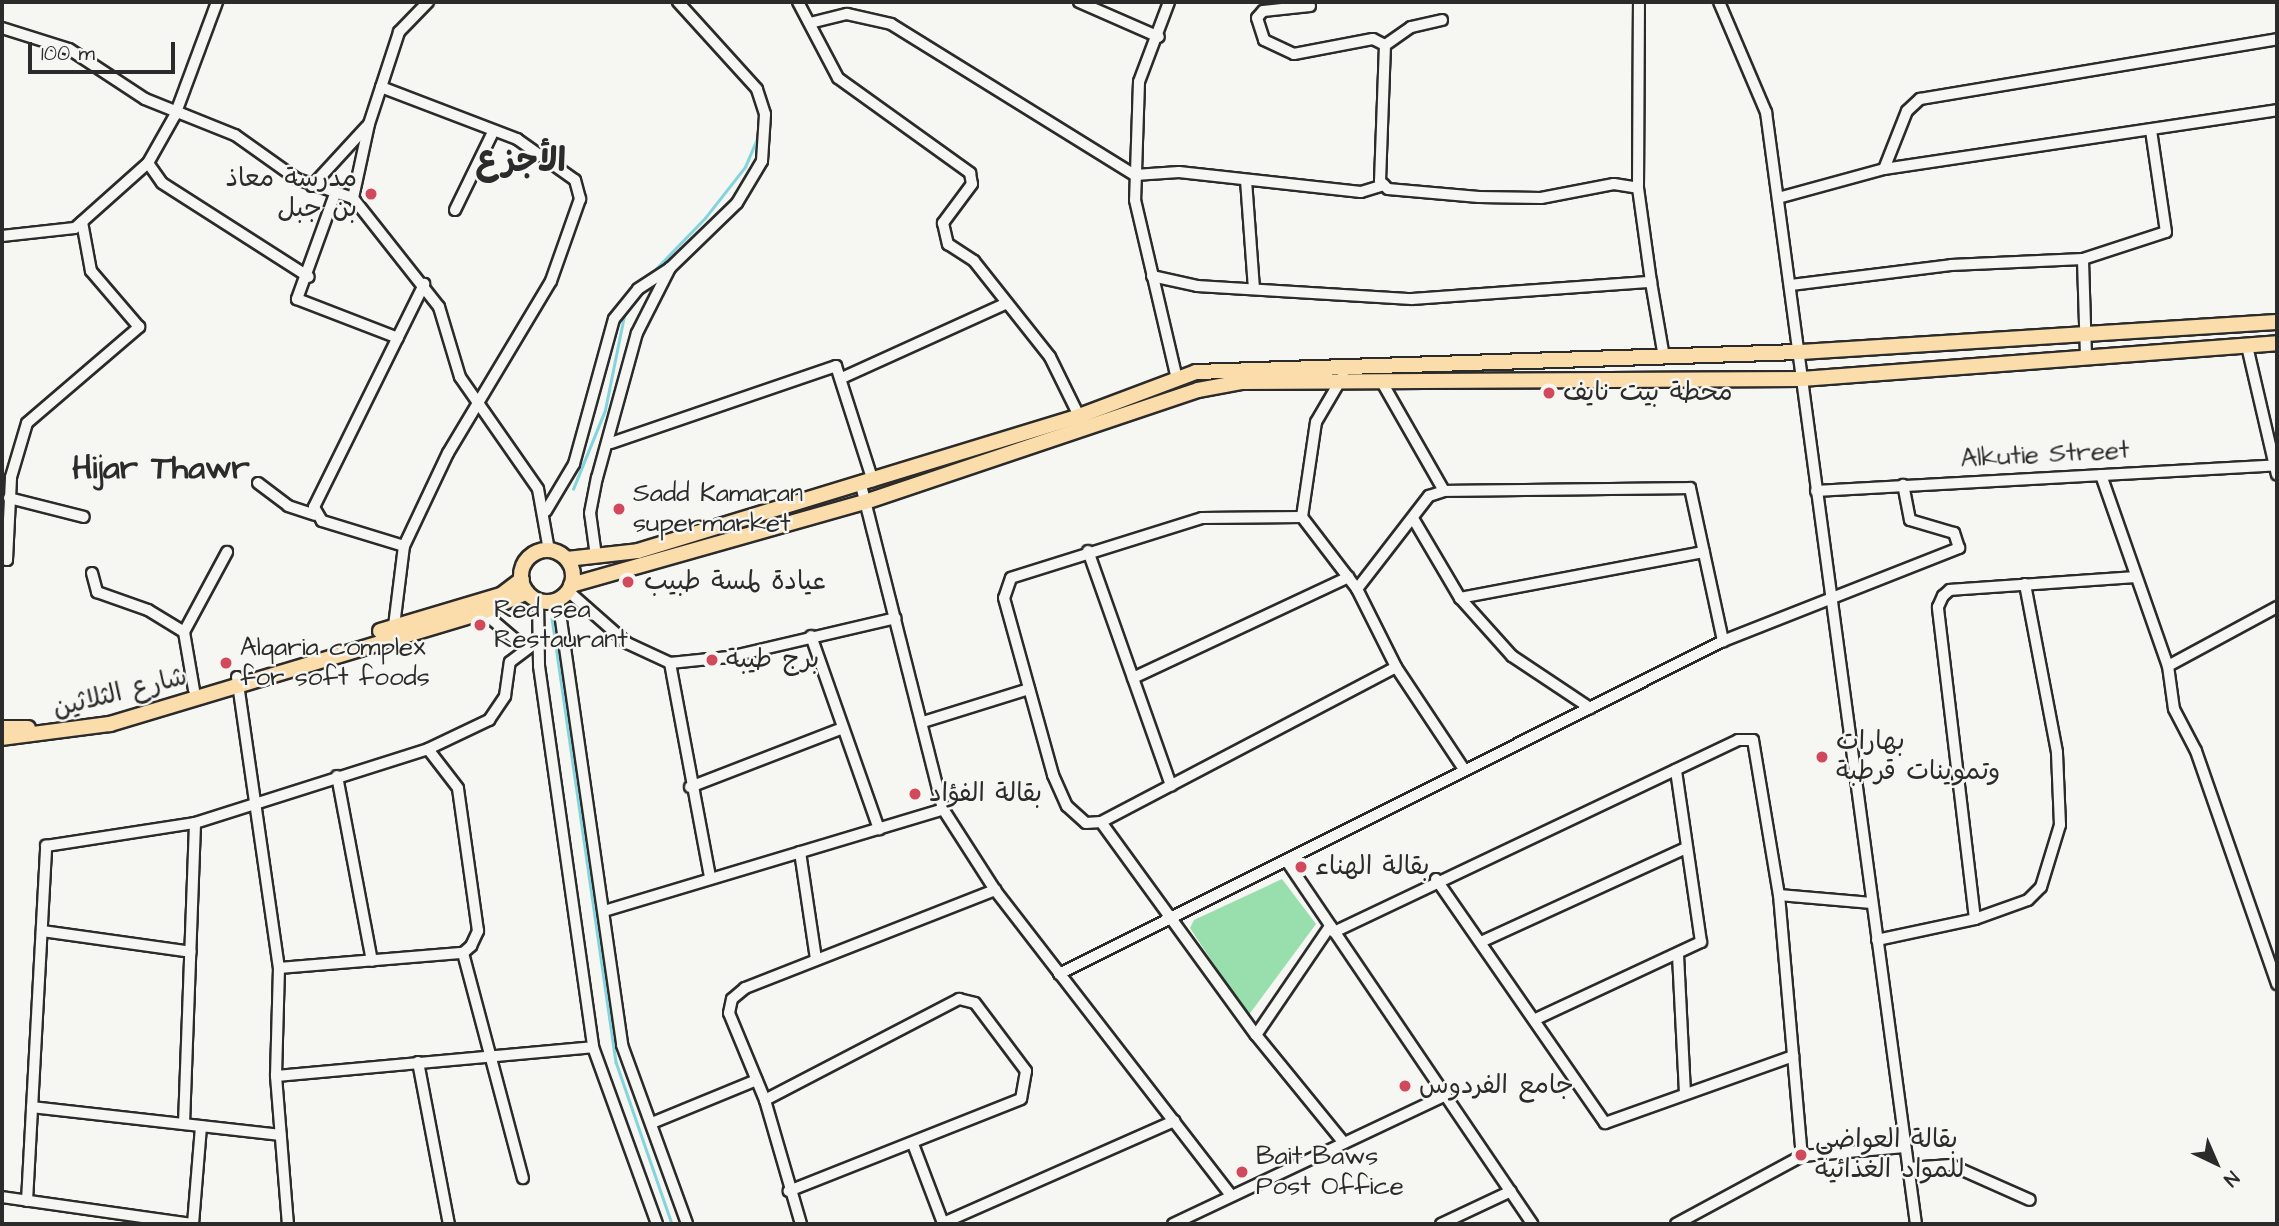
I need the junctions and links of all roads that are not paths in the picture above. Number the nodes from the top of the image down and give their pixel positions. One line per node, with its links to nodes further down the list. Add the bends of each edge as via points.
1 (217, 2): 18 (street)
2 (428, 2): 16 (street, via 399,32)
3 (678, 2): 36 (street, via 757,89 765,114 762,161 737,203)
4 (799, 2): 11 (street)
5 (1079, 2): 13 (street)
6 (1169, 2): 13 (street)
7 (1639, 2): 28 (street)
8 (1719, 2): 31 (street, via 1766,112)
9 (1310, 6): 15 (street, via 1263,11 1257,18 1264,40 1294,54 1373,39)
10 (1442, 20): 15 (street, via 1410,27)
11 (810, 23): 24 (street, via 847,14 891,24); 43 (street, via 838,78 970,173 972,184 943,223 948,244 974,261)
12 (2, 28): 18 (street, via 69,49)
13 (1159, 37): 24 (street, via 1139,82)
14 (2277, 39): 23 (street, via 1920,99 1907,111)
15 (1385, 45): 26 (street, via 1378,163)
16 (381, 87): 19 (street); 21 (street)
17 (2277, 110): 20 (street)
18 (175, 115): 22 (street); 27 (street, via 235,135)
19 (369, 124): 27 (street); 30 (street)
20 (2151, 131): 23 (street); 35 (street, via 2166,232)
21 (493, 132): 32 (street); 58 (street, via 517,139 563,169 575,180 580,200 551,281)
22 (148, 163): 33 (street); 38 (street, via 162,183)
23 (1884, 169): 31 (street)
24 (1135, 175): 25 (street, via 1179,172); 37 (street)
25 (1246, 180): 26 (street, via 1361,192); 42 (street)
26 (1384, 185): 28 (street, via 1541,198 1614,184)
27 (312, 186): 29 (street)
28 (1637, 188): 39 (street)
29 (335, 194): 30 (street); 38 (street)
30 (353, 198): 40 (street)
31 (1779, 198): 41 (street)
32 (455, 210)
33 (82, 222): 34 (street, via 75,228); 69 (street, via 91,271 139,327 27,423)
34 (2, 236)
35 (2083, 259): 41 (street, via 1951,265); 45 (street)
36 (670, 268): 61 (street, via 637,333); 71 (street, via 638,289 614,319 575,464)
37 (1152, 276): 42 (street); 54 (street)
38 (309, 277): 46 (street, via 298,291 301,305)
39 (1651, 282): 42 (street, via 1412,299); 51 (street)
40 (424, 285): 46 (street); 58 (street)
41 (1791, 285): 49 (street)
42 (1254, 289)
43 (1005, 304): 53 (street); 59 (street, via 1050,357)
44 (2277, 322): 45 (main road)
45 (2086, 335): 49 (main road); 50 (street)
46 (398, 338): 72 (street)
47 (2277, 343): 48 (main road)
48 (2247, 346): 50 (main road); 62 (street)
49 (1800, 352): 51 (main road); 55 (street)
50 (2087, 356): 55 (main road)
51 (1664, 357): 52 (main road)
52 (1343, 368): 54 (main road, via 1239,368); 57 (street)
53 (844, 377): 61 (street, via 836,366 823,366); 65 (street)
54 (1177, 379): 59 (main road)
55 (1802, 379): 56 (main road); 68 (street)
56 (1383, 384): 57 (main road); 67 (street)
57 (1342, 385): 60 (main road, via 1242,382 1198,390); 74 (street, via 1316,422)
58 (477, 403): 71 (street, via 538,489); 76 (street)
59 (1079, 416): 60 (street); 65 (main road)
60 (1085, 431): 70 (main road)
61 (611, 443): 81 (street, via 590,513)
62 (2276, 469): 63 (street, Alkutie Street)
63 (2101, 475): 66 (street, Alkutie Street); 86 (street)
64 (258, 483): 72 (street, via 288,506)
65 (867, 483): 70 (street); 81 (main road, via 638,551)
66 (1903, 485): 68 (street, Alkutie Street); 92 (street, via 1910,520 1954,533 1959,548)
67 (1444, 491): 75 (street, via 1429,496); 80 (street, via 1690,488)
68 (1816, 491): 92 (street)
69 (9, 498): 73 (street); 82 (street)
70 (865, 502): 90 (main road); 95 (street)
71 (546, 511): 77 (street)
72 (315, 515): 76 (street)
73 (84, 517)
74 (1302, 517): 78 (street, via 1202,518); 85 (street)
75 (1413, 520): 88 (street); 91 (street)
76 (404, 546): 96 (street)
77 (549, 550): 83 (main road); 89 (main road, via 531,556)
78 (1088, 551): 105 (street); 107 (street, via 1011,578 1004,587)
79 (227, 552): 97 (street)
80 (1704, 552): 91 (street); 100 (street)
81 (596, 556): 83 (main road)
82 (2, 559)
83 (567, 559): 90 (main road)
84 (92, 573): 97 (street, via 97,592 148,610)
85 (1349, 577): 88 (street); 105 (street)
86 (2136, 577): 87 (street); 103 (street)
87 (2025, 583): 134 (street, via 2055,736 2060,825 2036,894); 134 (street, via 1950,590 1938,607)
88 (1357, 589): 104 (street)
89 (529, 591): 90 (main road); 94 (main road, شارع الثلاثين); 96 (main road, شارع الثلاثين); 99 (street)
90 (566, 591): 102 (street, via 628,643); 133 (street)
91 (1460, 598): 109 (street, via 1512,656)
92 (1830, 599): 100 (street); 132 (street)
93 (2277, 607): 103 (street)
94 (483, 612): 101 (street); 106 (main road, شارع الثلاثين)
95 (896, 618): 98 (street); 110 (street)
96 (394, 626): 106 (main road, شارع الثلاثين)
97 (184, 632): 108 (street)
98 (811, 636): 102 (street, via 729,657); 112 (street)
99 (538, 641): 101 (street); 150 (street)
100 (1723, 641): 109 (street)
101 (524, 647): 114 (street, via 508,666 505,696 489,720)
102 (670, 663): 119 (street)
103 (2168, 666): 147 (street, via 2174,709 2196,751)
104 (1396, 667): 115 (street); 118 (street)
105 (1133, 678): 118 (street)
106 (239, 681): 108 (main road, شارع الثلاثين); 113 (main road, شارع الثلاثين, via 99,727); 120 (street)
107 (1029, 689): 110 (street); 122 (street, via 1067,806 1086,823)
108 (194, 690): 111 (main road, شارع الثلاثين, via 48,729)
109 (1590, 708): 115 (street)
110 (923, 722): 121 (street)
111 (2, 728)
112 (840, 729): 119 (street); 124 (street)
113 (2, 738)
114 (428, 749): 117 (street); 141 (street, via 458,788 478,931)
115 (1463, 768): 127 (street)
116 (1676, 770): 125 (street); 129 (street); 131 (street, via 1738,740 1754,740)
117 (337, 776): 120 (street); 144 (street)
118 (1171, 786): 122 (street)
119 (690, 787): 128 (street)
120 (254, 801): 123 (street); 145 (street)
121 (943, 809): 124 (street); 130 (street)
122 (1101, 822): 135 (street)
123 (195, 823): 137 (street, via 46,846); 140 (street)
124 (879, 829): 126 (street)
125 (1686, 848): 139 (street); 142 (street, via 1702,930 1701,942)
126 (800, 852): 128 (street); 143 (street)
127 (1288, 863): 135 (street); 136 (street)
128 (710, 876): 133 (street)
129 (1436, 879): 136 (street); 139 (street)
130 (995, 890): 143 (street); 146 (street)
131 (1779, 895): 132 (street); 152 (street)
132 (1872, 903): 138 (street)
133 (604, 911): 161 (street, via 622,1045)
134 (1975, 919): 138 (street)
135 (1171, 920): 146 (street); 149 (street)
136 (1332, 929): 149 (street); 157 (street)
137 (41, 931): 140 (street); 159 (street)
138 (1877, 940): 167 (street)
139 (1483, 941): 148 (street)
140 (191, 952): 162 (street)
141 (463, 953): 144 (street); 151 (street)
142 (1678, 956): 148 (street); 156 (street)
143 (816, 959): 155 (street, via 732,999 729,1013)
144 (372, 961): 145 (street)
145 (279, 968): 154 (street)
146 (1059, 974): 160 (street)
147 (2277, 984)
148 (1538, 1018): 156 (street, via 1605,1124)
149 (1256, 1035): 165 (street)
150 (593, 1047): 151 (street); 180 (street)
151 (489, 1056): 153 (street); 170 (street)
152 (1793, 1056): 156 (street); 168 (street)
153 (418, 1062): 154 (street); 179 (street)
154 (276, 1076): 164 (street)
155 (757, 1080): 158 (street); 161 (street)
156 (1685, 1092)
157 (1446, 1095): 165 (street); 172 (street)
158 (765, 1100): 166 (street, via 959,999 975,1003 1026,1070 1021,1099); 171 (street)
159 (32, 1107): 162 (street); 176 (street)
160 (1174, 1121): 166 (street, via 943,1223); 173 (street)
161 (652, 1123): 181 (street)
162 (184, 1124): 163 (street)
163 (201, 1126): 164 (street); 177 (street)
164 (281, 1135): 178 (street)
165 (1344, 1143): 173 (street)
166 (913, 1144): 171 (street)
167 (1905, 1147): 168 (street); 169 (street)
168 (1802, 1156): 186 (street)
169 (1908, 1168): 175 (street, via 1951,1165); 187 (street)
170 (523, 1178)
171 (789, 1191): 182 (street)
172 (1511, 1191): 184 (street); 185 (street)
173 (1231, 1195): 183 (street)
174 (2, 1198): 176 (street)
175 (2030, 1200)
176 (27, 1201): 177 (street)
177 (193, 1224)
178 (288, 1224)
179 (449, 1224)
180 (657, 1224)
181 (687, 1224)
182 (802, 1224)
183 (1173, 1224)
184 (1441, 1224)
185 (1532, 1224)
186 (1676, 1224)
187 (1916, 1224)

